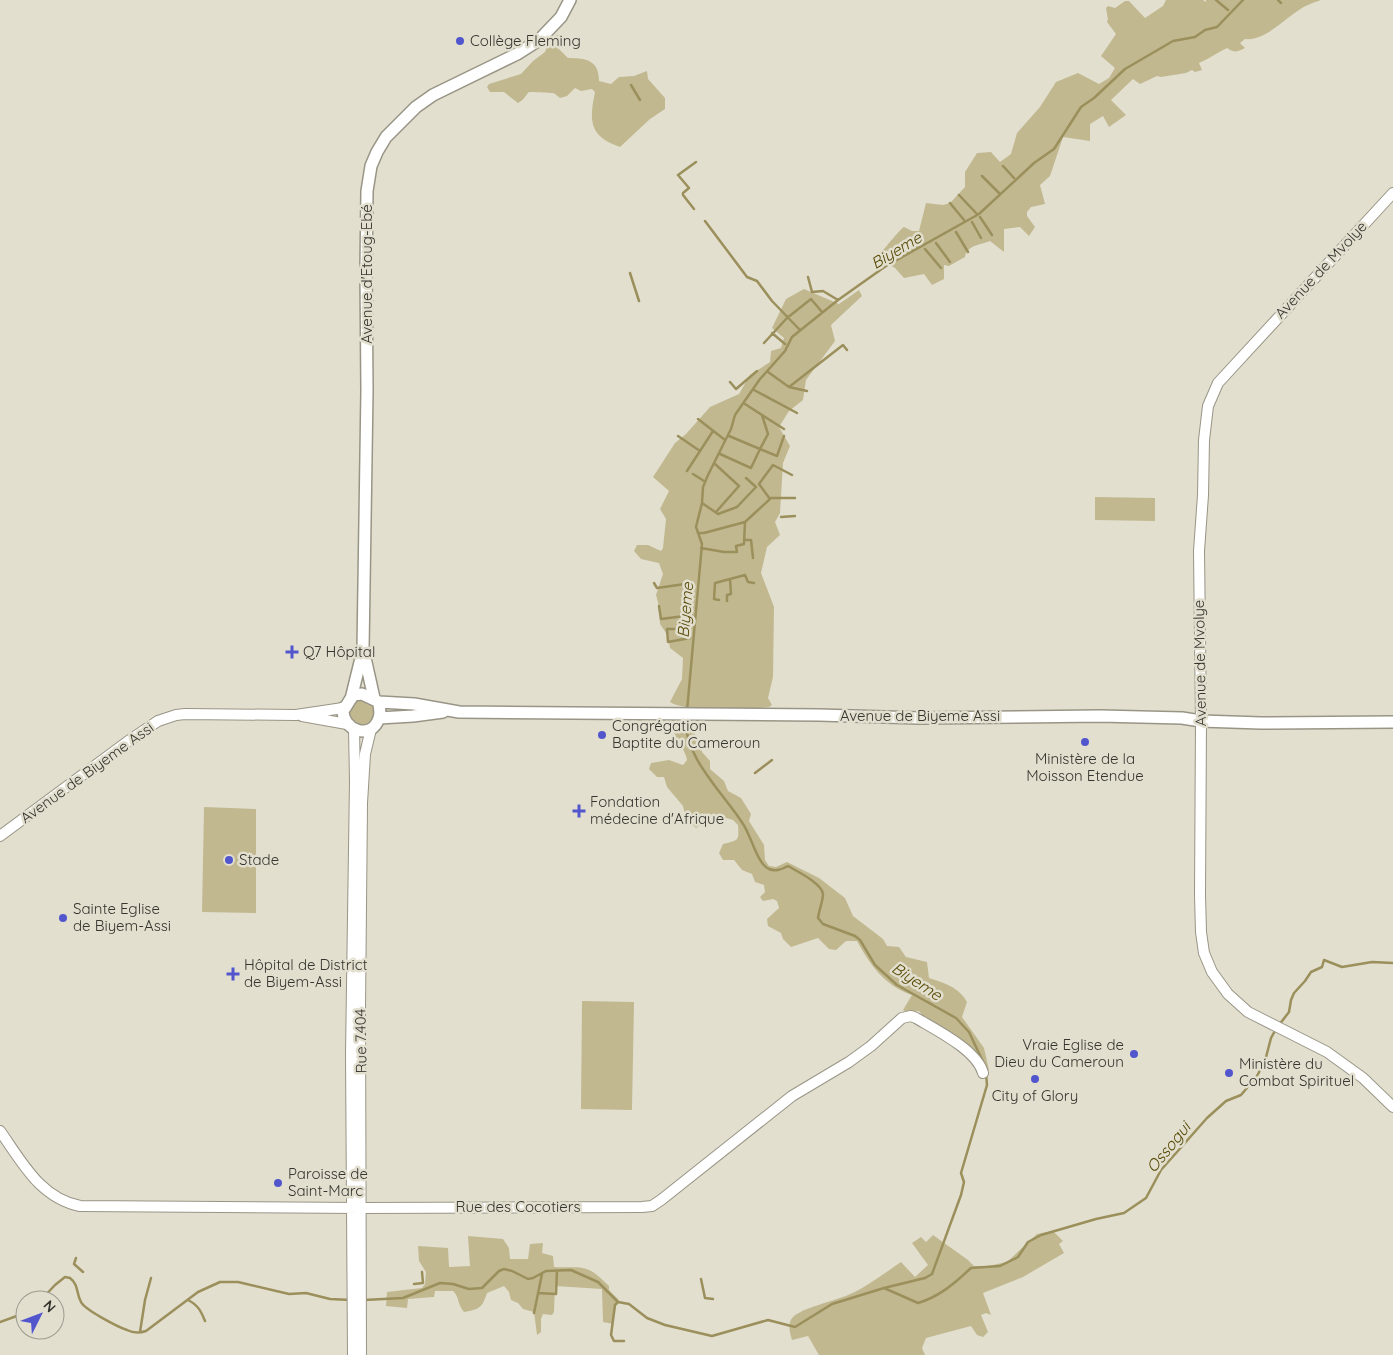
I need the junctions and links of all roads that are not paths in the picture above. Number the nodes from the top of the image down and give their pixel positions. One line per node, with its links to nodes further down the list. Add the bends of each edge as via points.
1 (570, 0): 3 (main road, Avenue d'Etoug-Ebé, via 561,17 538,40 416,107 386,137 371,166 367,191 366,251)
2 (1393, 194): 10 (main road, Avenue de Mvolye, via 1218,383 1208,406 1199,551)
3 (363, 650): 4 (main road); 5 (main road)
4 (351, 699): 5 (main road, via 353,695 362,694); 6 (main road)
5 (376, 700): 7 (main road, Avenue de Biyeme Assi); 9 (main road)
6 (343, 708): 8 (main road, Avenue de Biyeme Assi); 12 (main road, via 344,719)
7 (447, 711): 9 (main road, Avenue de Biyeme Assi); 10 (main road, Avenue de Biyeme Assi, via 919,718 1092,716)
8 (296, 715): 12 (main road, Avenue de Biyeme Assi); 14 (main road, Avenue de Biyeme Assi, via 185,714 167,718 127,742)
9 (379, 718): 13 (main road)
10 (1201, 721): 11 (main road, Avenue de Biyeme Assi); 16 (main road, Avenue de Mvolye, via 1201,932 1204,953 1212,972 1228,994 1248,1012 1327,1052 1373,1086)
11 (1393, 722)
12 (350, 727): 13 (main road, via 361,731); 18 (main road, Rue 7.404, via 355,781 352,1017)
13 (371, 728): 18 (main road, Rue 7.404, via 365,754 362,803)
14 (0, 836)
15 (983, 1073): 18 (main road, Rue des Cocotiers, via 966,1050 916,1018 907,1016 849,1062 792,1096 652,1206)
16 (1393, 1107)
17 (0, 1131): 18 (main road, Rue des Cocotiers, via 37,1182 68,1203 80,1206)
18 (356, 1208): 19 (main road); 20 (main road, Rue 7.404)
19 (353, 1355)
20 (361, 1355)

